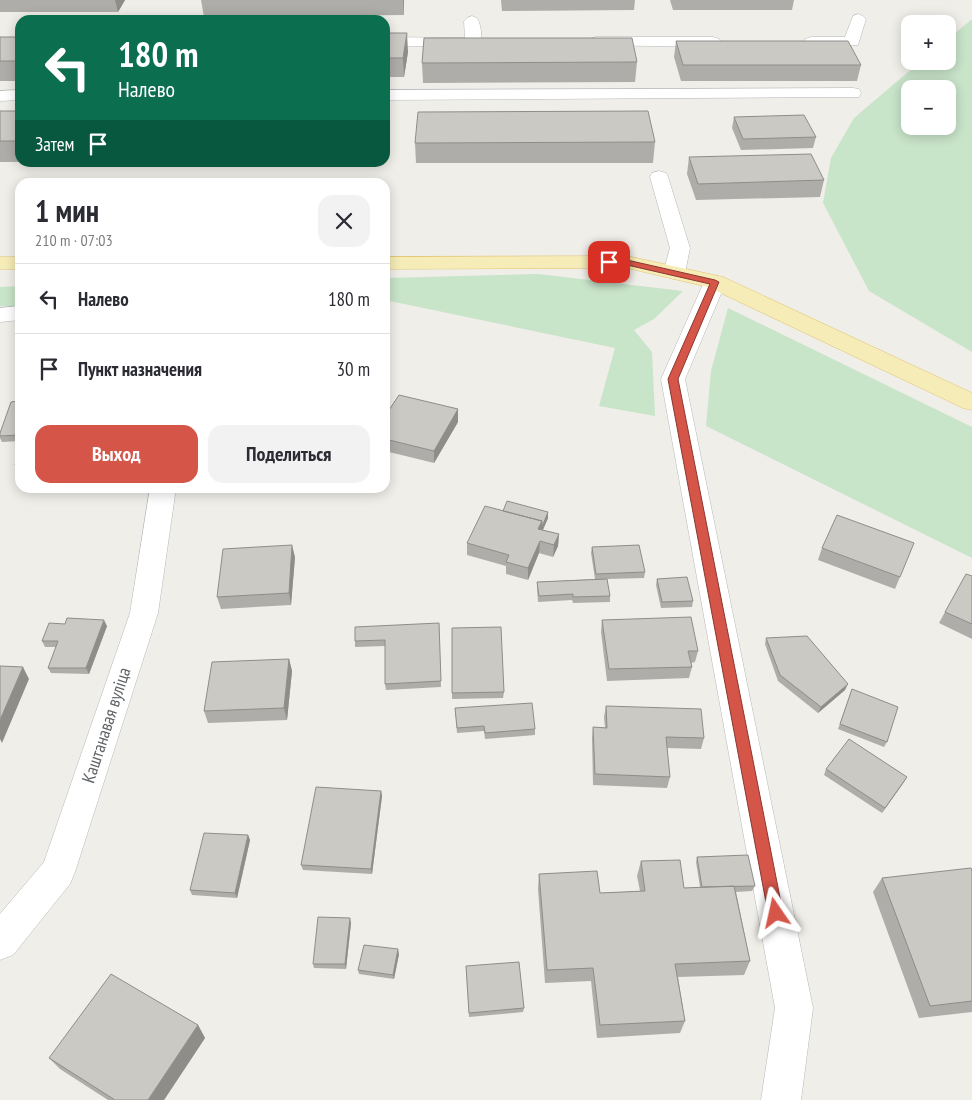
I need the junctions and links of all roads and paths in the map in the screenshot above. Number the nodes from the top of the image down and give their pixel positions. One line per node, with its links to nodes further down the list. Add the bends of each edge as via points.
1 (858, 19): 8 (street, via 852,42)
2 (472, 21): 4 (street)
3 (390, 42): 4 (street)
4 (473, 42): 5 (street)
5 (492, 42)
6 (577, 42): 7 (street, via 643,35)
7 (733, 42)
8 (792, 42)
9 (853, 93): 10 (street, via 656,103)
10 (390, 95)
11 (0, 96): 12 (street)
12 (15, 96)
13 (659, 177): 17 (street, via 680,248)
14 (0, 263): 15 (main road)
15 (15, 263)
16 (390, 263): 17 (main road, via 627,262)
17 (674, 273): 18 (main road)
18 (715, 282): 21 (main road); 24 (street, via 673,379 794,1008)
19 (15, 314): 20 (street)
20 (0, 315)
21 (972, 402)
22 (162, 493): 23 (street, Каштанавая вуліца, via 144,613 58,872)
23 (0, 942)
24 (780, 1100)

